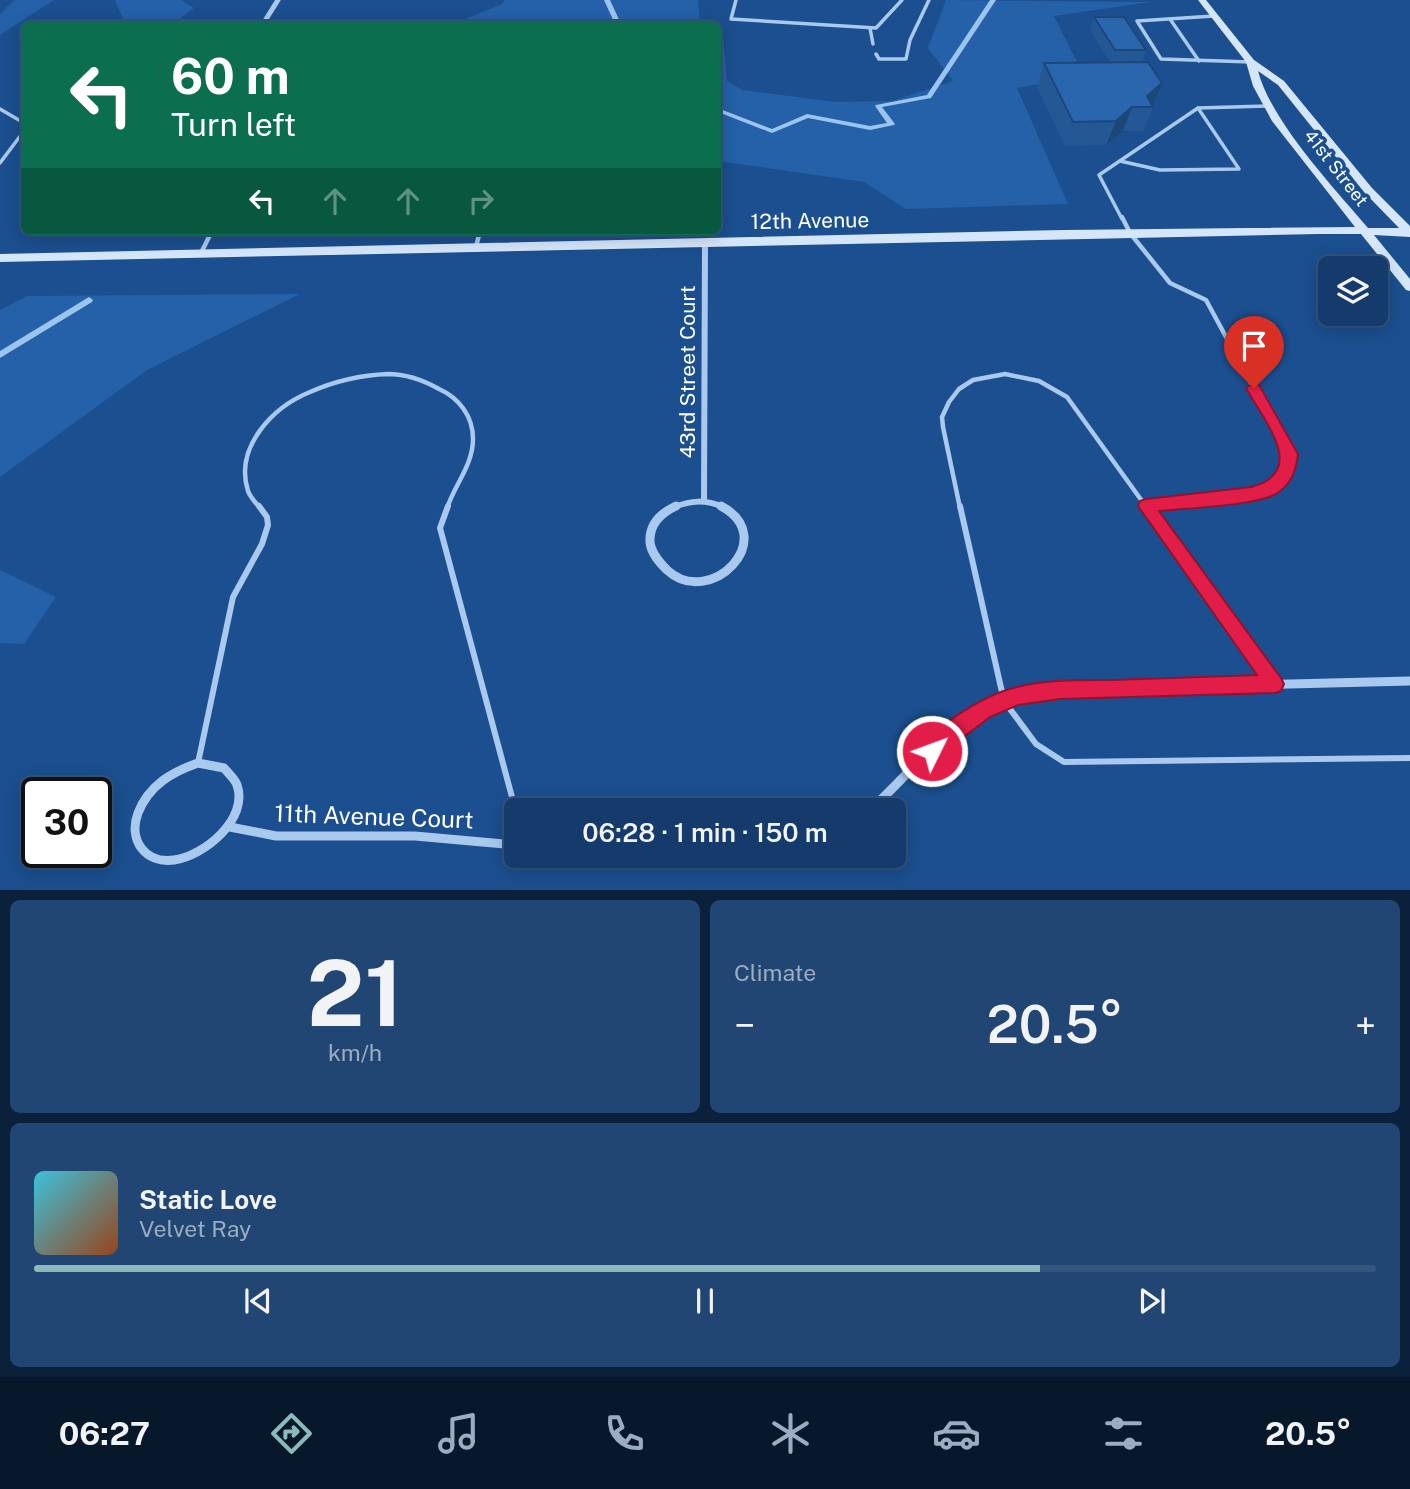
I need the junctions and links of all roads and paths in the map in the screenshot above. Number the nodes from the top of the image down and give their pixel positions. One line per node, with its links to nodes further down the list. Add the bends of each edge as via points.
1 (278, 0): 8 (street)
2 (736, 0): 9 (lane, via 730,19)
3 (902, 0): 9 (lane, via 876,28)
4 (929, 0): 13 (lane, via 906,59 879,59)
5 (1202, 0): 6 (street, 41st Street)
6 (1214, 16): 7 (lane); 15 (street, 41st Street)
7 (1170, 19): 10 (lane, via 1137,21); 14 (lane)
8 (265, 21)
9 (870, 27): 12 (lane)
10 (1147, 38): 11 (lane); 14 (lane, via 1161,60)
11 (1157, 38)
12 (873, 44)
13 (876, 54)
14 (1199, 61): 15 (lane)
15 (1251, 62): 16 (street, 41st Street, via 1253,80); 25 (street, 41st Street, via 1281,83 1368,190)
16 (1267, 106): 17 (lane); 23 (street, 41st Street)
17 (1198, 108): 21 (lane); 21 (lane, via 1239,169 1160,170)
18 (0, 109): 19 (lane)
19 (21, 121)
20 (21, 135): 22 (lane)
21 (1119, 161): 24 (lane, via 1099,175)
22 (0, 163)
23 (1364, 232): 24 (street, 12th Avenue); 25 (street, 12th Avenue); 32 (street, 41st Street)
24 (1129, 233): 28 (street, 12th Avenue); 34 (lane, via 1170,283 1206,300 1290,454 1287,473 1272,489)
25 (1410, 233)
26 (210, 235): 30 (lane)
27 (479, 235): 29 (lane)
28 (705, 242): 29 (street, 12th Avenue); 33 (street, 43rd Street Court)
29 (477, 247): 30 (street, 12th Avenue)
30 (202, 251): 31 (street, 12th Avenue)
31 (0, 258)
32 (1410, 287)
33 (704, 501): 33 (street, via 678,504 654,524 649,540 652,556 676,577 713,579 738,561 745,541 743,528 725,508)
34 (1146, 506): 36 (lane); 37 (lane, via 1054,385 997,373 971,380 954,394 942,416 946,444)
35 (1410, 681): 36 (street)
36 (1275, 684): 37 (street, via 1060,690)
37 (1004, 701): 38 (lane, via 1027,737 1044,754 1064,762); 41 (street, via 952,733)
38 (1410, 758)
39 (198, 763): 40 (lane, via 233,597 268,526 267,517 248,492 245,463 257,433 309,392 356,377 391,374 418,378 450,394 470,422 471,459 440,528); 42 (street, via 225,768 238,786 238,807); 42 (street, via 174,771 147,796 137,814 134,832 138,847 148,859 167,865 186,862 210,849)
40 (512, 798)
41 (883, 798)
42 (230, 827): 43 (street, 11th Avenue Court, via 276,836 415,836)
43 (504, 844)

